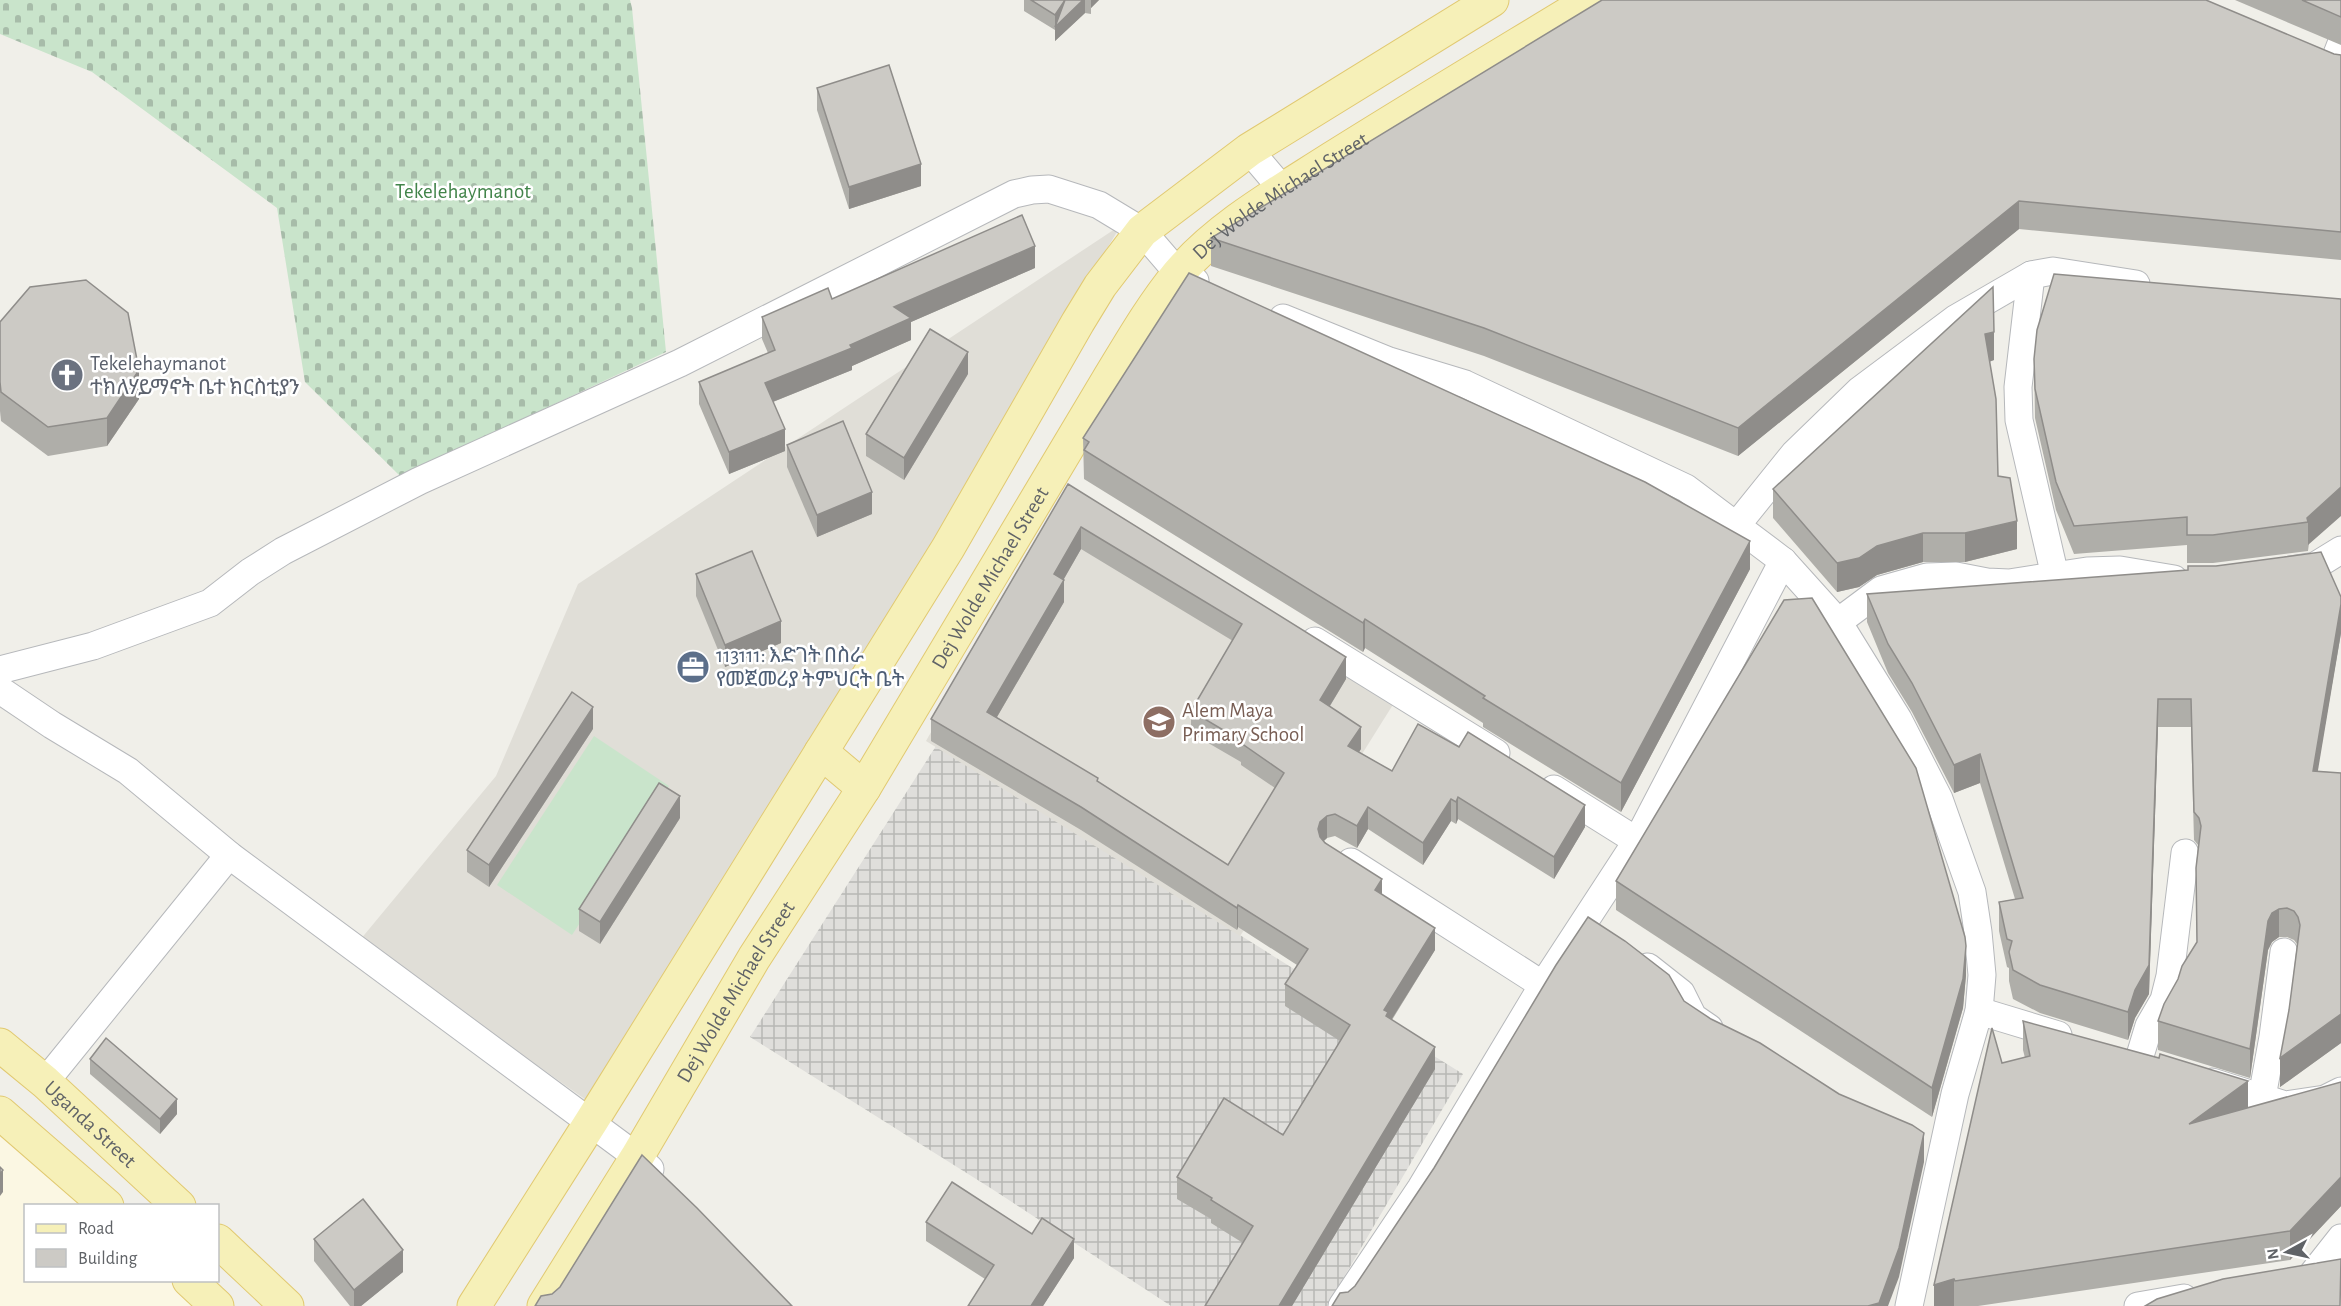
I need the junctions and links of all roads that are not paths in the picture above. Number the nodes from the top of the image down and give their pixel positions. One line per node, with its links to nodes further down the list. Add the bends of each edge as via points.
1 (1492, 0): 3 (main road)
2 (1592, 0): 4 (main road, Dej Wolde Michael Street)
3 (1249, 150): 4 (street); 5 (main road)
4 (1283, 190): 6 (main road, Dej Wolde Michael Street, via 1224,231)
5 (1142, 231): 6 (street); 19 (street, via 1099,204 1065,193 1049,189 1014,194 681,363 419,481 283,551 210,603 93,646); 21 (main road, via 1089,304 948,548)
6 (1179, 274): 9 (street); 22 (main road, Dej Wolde Michael Street, via 1146,318 1061,484)
7 (2031, 275): 8 (street, via 2053,271); 11 (street, via 1955,319 1860,390 1794,454); 15 (street, via 2018,387 2019,420)
8 (2160, 286)
9 (1222, 291)
10 (1260, 308): 11 (street, via 1389,361 1465,384 1686,488)
11 (1736, 526): 13 (street)
12 (2341, 551): 14 (street, via 2315,566)
13 (1783, 561): 17 (street); 23 (street)
14 (2267, 573)
15 (2055, 576): 16 (street, via 2120,570); 17 (street, via 2009,583 1956,576 1927,577 1881,591)
16 (2196, 579)
17 (1839, 622): 30 (street, via 1898,719 1940,799 1972,892 1982,975)
18 (1294, 628): 23 (street)
19 (0, 670)
20 (0, 690): 26 (street, via 128,771)
21 (821, 753): 22 (main road); 38 (main road)
22 (864, 788): 39 (main road, Dej Wolde Michael Street, via 754,958)
23 (1637, 841): 27 (street)
24 (1334, 852): 29 (street)
25 (2185, 853): 36 (street, via 2170,976 2164,1000 2149,1026 2151,1063)
26 (229, 855): 34 (street); 38 (street)
27 (1606, 935): 29 (street); 31 (street, via 1681,993 1693,1017)
28 (2284, 952): 36 (street)
29 (1543, 985): 52 (street, via 1420,1188)
30 (1978, 1011): 32 (street); 53 (street, via 1955,1094 1932,1145)
31 (1729, 1040)
32 (2078, 1041)
33 (0, 1045): 34 (main road, Uganda Street)
34 (45, 1082): 42 (main road, Uganda Street)
35 (2341, 1091): 36 (street, via 2325,1099 2285,1105)
36 (2262, 1096)
37 (0, 1113): 41 (main road)
38 (591, 1122): 39 (street); 50 (main road)
39 (637, 1156): 40 (street); 51 (main road, Dej Wolde Michael Street)
40 (669, 1187)
41 (105, 1204)
42 (178, 1204)
43 (2341, 1238): 45 (street, via 2300,1278)
44 (219, 1242): 49 (main road)
45 (2341, 1272)
46 (190, 1282): 48 (main road)
47 (2207, 1294): 54 (street)
48 (217, 1306)
49 (287, 1306)
50 (474, 1306)
51 (544, 1306)
52 (1342, 1306)
53 (1909, 1306)
54 (2138, 1306)

